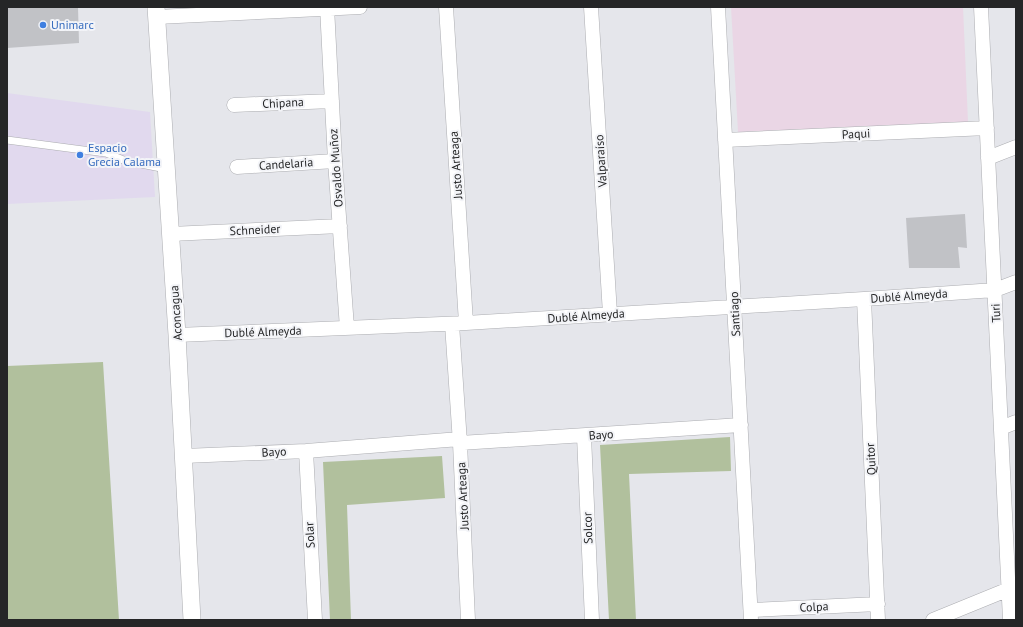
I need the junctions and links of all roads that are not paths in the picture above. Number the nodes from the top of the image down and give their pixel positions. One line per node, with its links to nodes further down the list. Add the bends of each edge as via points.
1 (360, 7): 6 (street)
2 (446, 7): 25 (street, Justo Arteaga)
3 (591, 7): 24 (street, Valparaíso)
4 (718, 7): 12 (street, Santiago)
5 (981, 7): 10 (street, Turi)
6 (327, 8): 7 (street); 8 (street, Osvaldo Muñoz)
7 (156, 12): 17 (street, Aconcagua)
8 (332, 101): 9 (street, Chipana); 15 (street, Osvaldo Muñoz)
9 (234, 105)
10 (987, 128): 12 (street, Paqui); 14 (street, Turi)
11 (7, 140): 17 (lane, via 106,153 126,161)
12 (725, 140): 23 (street, Santiago)
13 (1016, 147): 14 (street)
14 (988, 158): 21 (street, Turi)
15 (335, 161): 16 (street, Candelaria); 18 (street, Osvaldo Muñoz)
16 (237, 167)
17 (167, 170): 19 (street, Aconcagua)
18 (340, 226): 19 (street, Schneider); 26 (street, Osvaldo Muñoz)
19 (171, 234): 27 (street, Aconcagua)
20 (1016, 282): 21 (street, Dublé Almeyda)
21 (995, 290): 22 (street, Dublé Almeyda); 30 (street, Turi)
22 (864, 299): 23 (street, Dublé Almeyda); 36 (street, Quitor)
23 (734, 306): 24 (street, Dublé Almeyda); 29 (street, Santiago)
24 (610, 314): 25 (street, Dublé Almeyda)
25 (459, 323): 26 (street, Dublé Almeyda); 32 (street, Justo Arteaga)
26 (347, 328): 27 (street, Dublé Almeyda)
27 (177, 335): 34 (street, Aconcagua)
28 (1016, 422): 30 (street)
29 (741, 425): 31 (street, Bayo); 37 (street, Santiago)
30 (1001, 428): 35 (street, Turi)
31 (584, 436): 32 (street, Bayo); 41 (street, Solcor)
32 (460, 441): 33 (street, Bayo); 40 (street, Justo Arteaga)
33 (306, 451): 34 (street, Bayo); 39 (street, Solar)
34 (184, 456): 38 (street, Aconcagua)
35 (1011, 579): 43 (street); 44 (street, Turi)
36 (878, 604): 37 (street, Colpa); 42 (street, Quitor)
37 (751, 615)
38 (192, 620)
39 (315, 620)
40 (468, 620)
41 (592, 620)
42 (878, 620)
43 (933, 620)
44 (1010, 620)

